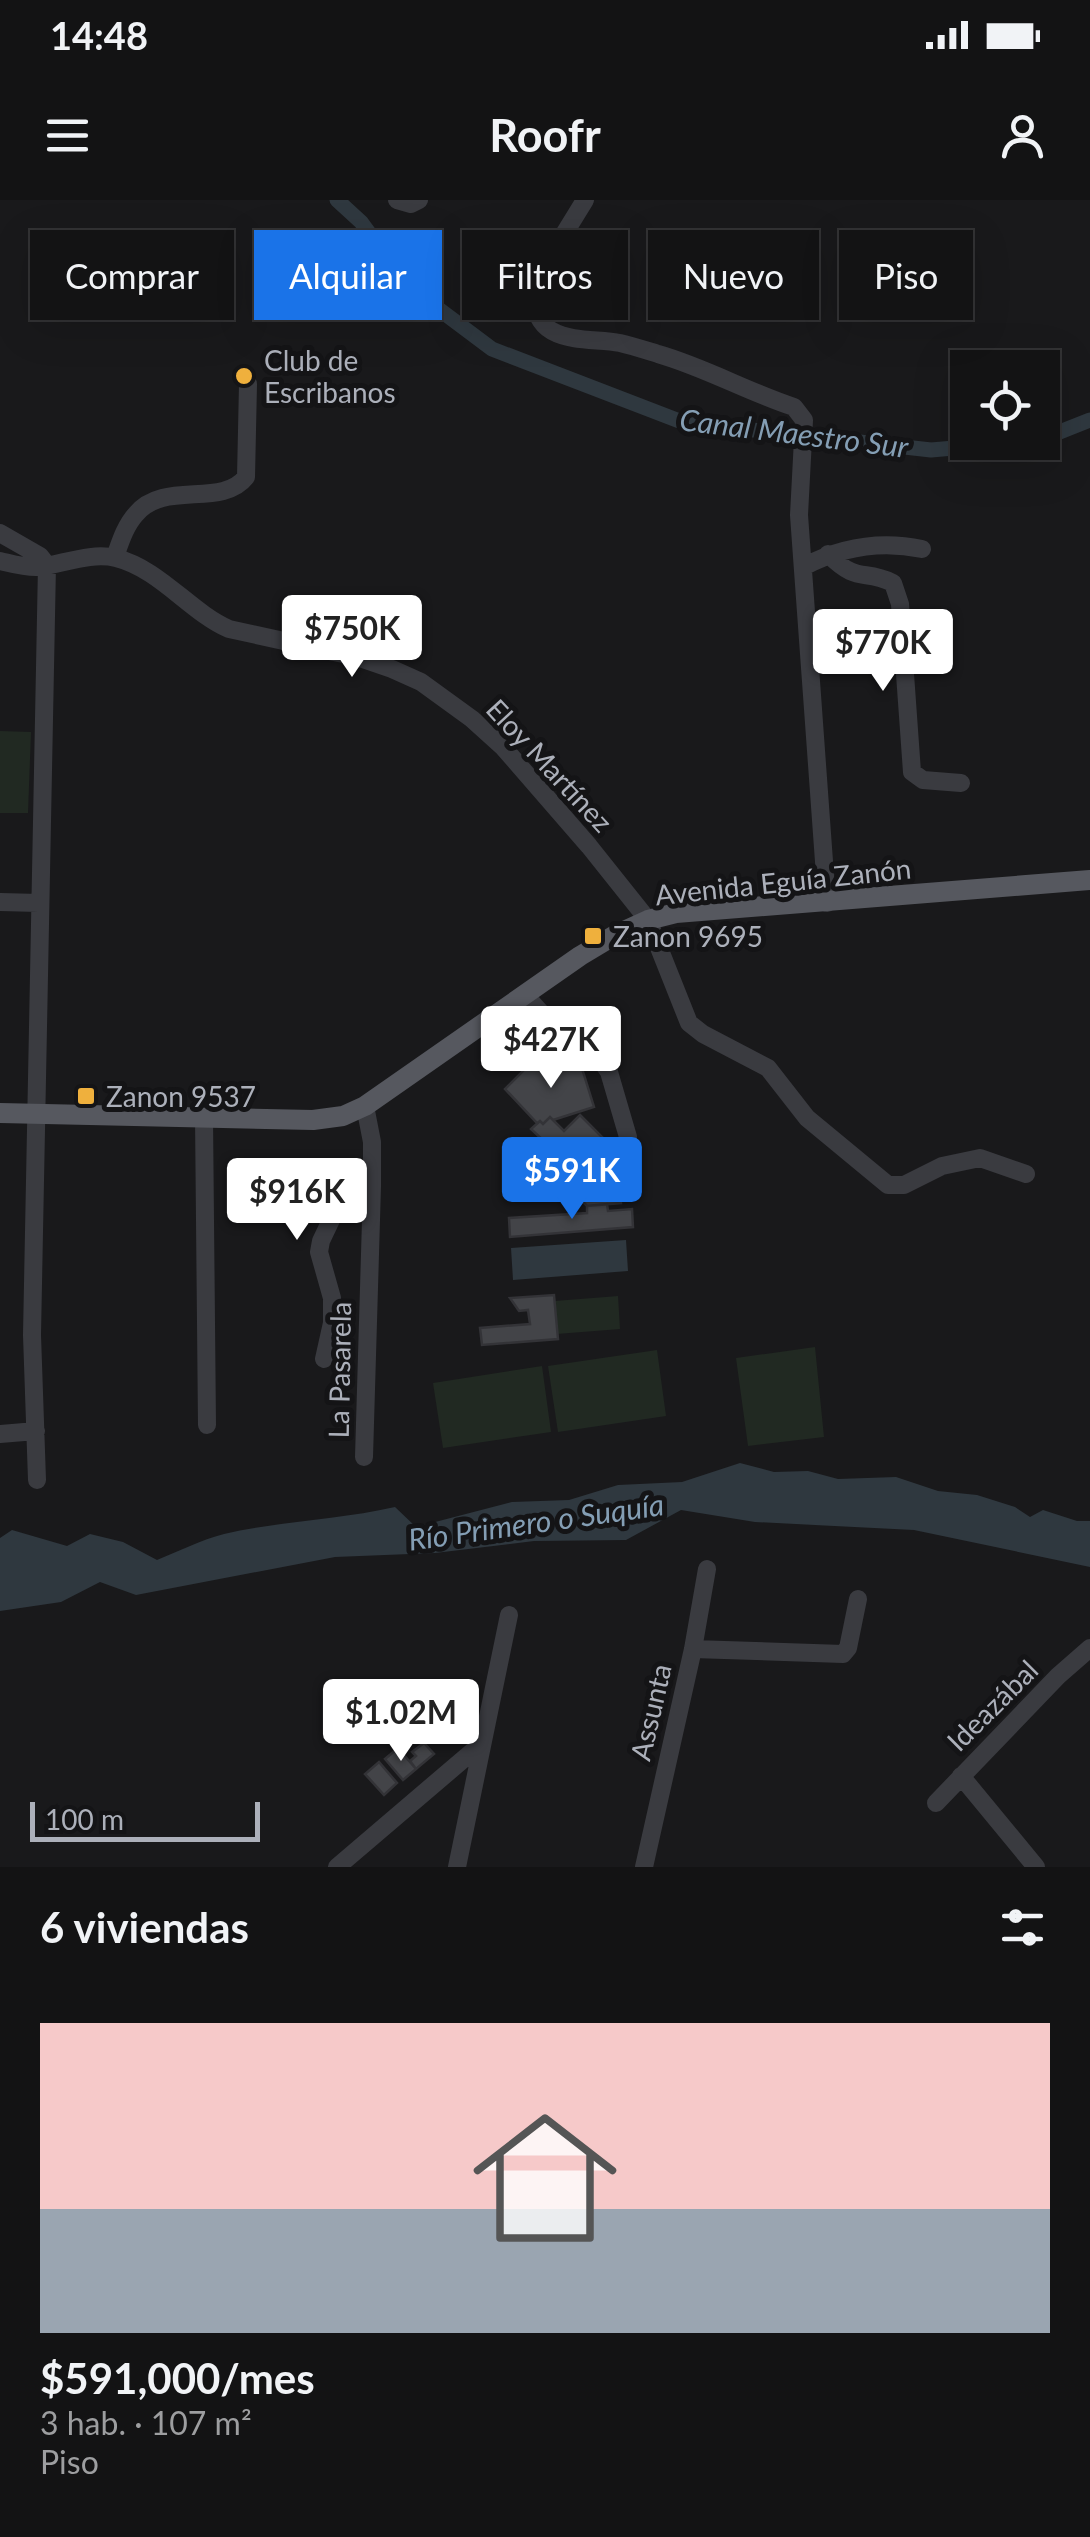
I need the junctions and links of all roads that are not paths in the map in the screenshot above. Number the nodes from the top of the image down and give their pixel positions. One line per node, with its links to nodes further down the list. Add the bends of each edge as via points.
1 (396, 200): 2 (street)
2 (419, 200)
3 (585, 200): 11 (street, via 534,283 545,326 664,356 794,406 802,417)
4 (248, 384): 8 (street, via 246,477 227,491 147,504)
5 (0, 533): 10 (street)
6 (922, 549): 7 (street, via 900,544)
7 (828, 554): 11 (street); 12 (street, via 855,576 893,583 912,772 924,780)
8 (114, 558): 10 (street, Eloy Martínez); 17 (street, Eloy Martínez, via 229,629 357,657 444,697 503,747)
9 (0, 561): 10 (street, Eloy Martínez)
10 (46, 565): 16 (street)
11 (803, 567): 15 (street)
12 (961, 783)
13 (1090, 880): 15 (main road, Avenida Eguía Zanón)
14 (0, 902): 16 (street)
15 (827, 902): 17 (main road, Avenida Eguía Zanón)
16 (39, 903): 21 (street)
17 (648, 920): 18 (main road, Avenida Eguía Zanón); 23 (street, Eloy Martínez, via 689,1023 768,1068 808,1118 888,1185 980,1158)
18 (525, 994): 19 (main road, Avenida Eguía Zanón); 25 (street, via 609,1072 628,1136)
19 (365, 1106): 22 (main road, Avenida Eguía Zanón, via 314,1120); 24 (street, La Pasarela)
20 (0, 1113): 21 (main road, Avenida Eguía Zanón)
21 (38, 1114): 22 (main road, Avenida Eguía Zanón); 28 (street)
22 (204, 1117): 27 (street)
23 (1026, 1174)
24 (372, 1182): 26 (street, via 342,1199 321,1242 332,1298); 30 (street, La Pasarela)
25 (626, 1188)
26 (324, 1358)
27 (208, 1425)
28 (36, 1431): 29 (street); 31 (street)
29 (0, 1434)
30 (364, 1458)
31 (37, 1480)
32 (707, 1568): 36 (street, Assunta)
33 (858, 1599): 36 (street, via 843,1654)
34 (509, 1615): 37 (street)
35 (1090, 1648): 38 (street, Ideazábal)
36 (693, 1649): 42 (street, Assunta)
37 (480, 1745): 40 (street); 41 (street)
38 (961, 1776): 39 (street, Ideazábal); 43 (street)
39 (936, 1802)
40 (337, 1867)
41 (457, 1867)
42 (644, 1867)
43 (1036, 1867)

